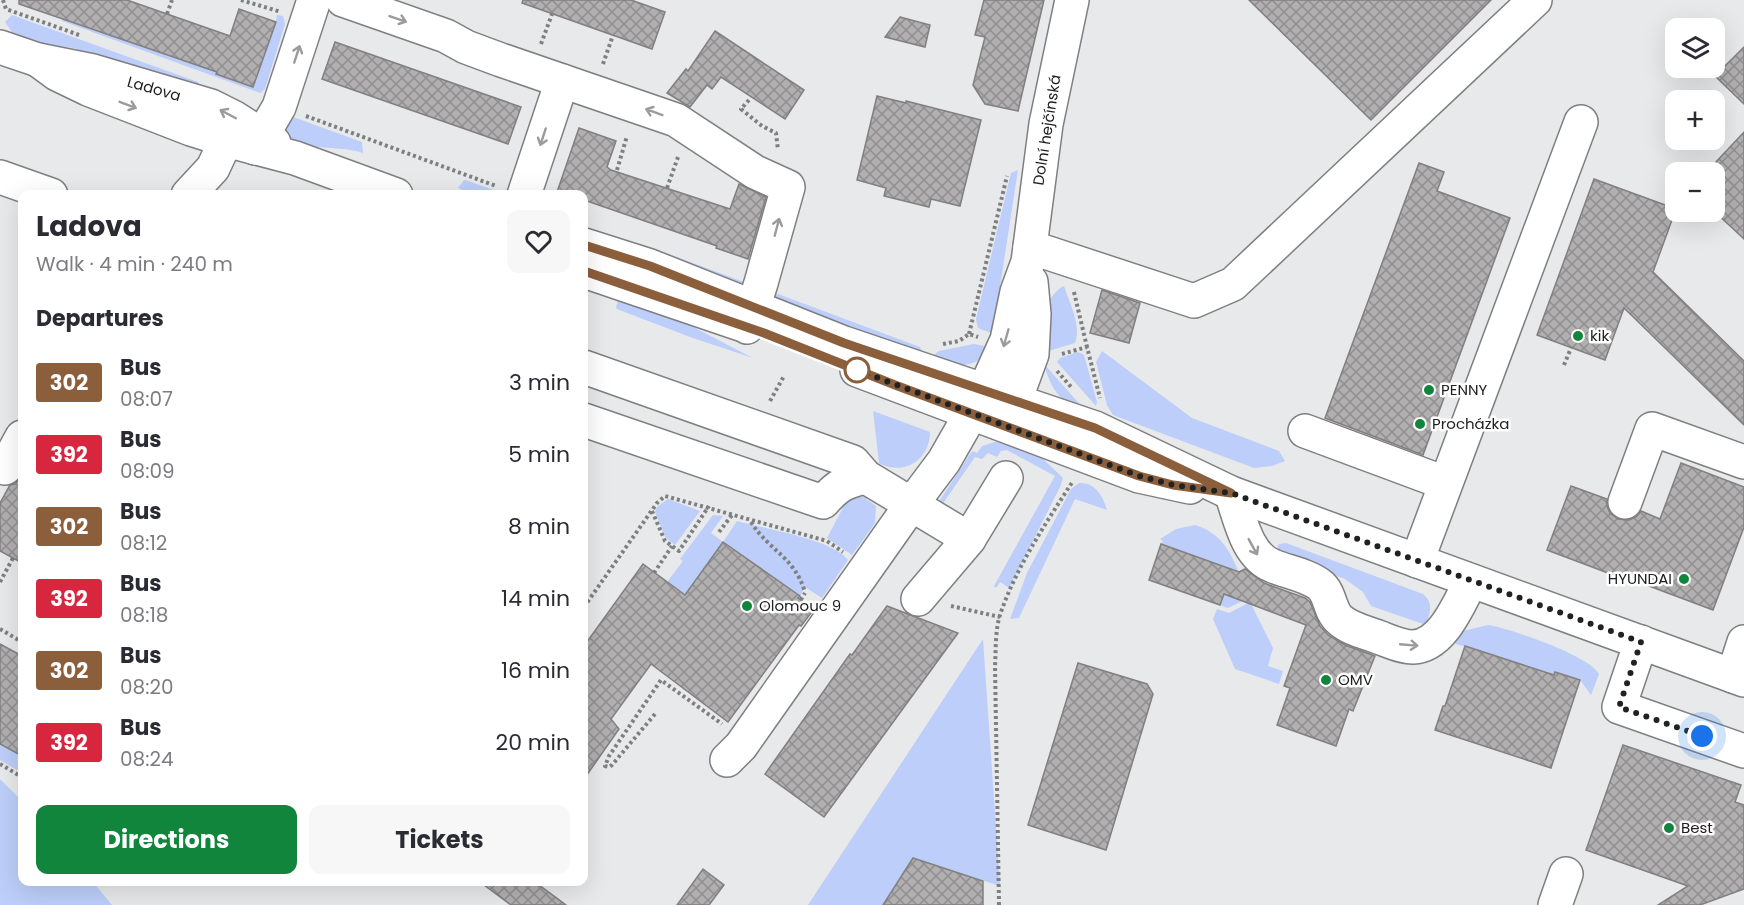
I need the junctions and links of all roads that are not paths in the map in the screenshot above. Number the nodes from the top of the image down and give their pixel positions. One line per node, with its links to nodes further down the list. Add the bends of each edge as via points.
1 (314, 0): 8 (main road, one-way to 1, via 279,107)
2 (343, 0): 6 (main road, one-way to 6)
3 (1072, 0): 15 (main road, Dolní hejčínská, via 1046,124)
4 (1534, 0): 15 (main road, via 1233,284 1194,301 1073,260)
5 (0, 47): 8 (main road, Ladova, via 211,106)
6 (561, 81): 13 (main road, one-way to 13); 17 (main road, one-way to 6, via 788,187 755,172 676,120)
7 (1581, 122): 28 (main road)
8 (248, 141): 10 (main road); 12 (main road, Ladova)
9 (0, 177): 11 (main road)
10 (196, 186)
11 (37, 190)
12 (382, 190)
13 (516, 190)
14 (588, 246): 17 (main road, via 650,266)
15 (1029, 254): 19 (main road, Dolní hejčínská, one-way to 19, via 1005,345); 20 (main road, Dolní hejčínská, via 1034,314 1032,354)
16 (588, 272): 17 (main road)
17 (750, 317): 19 (main road, via 844,343)
18 (588, 368): 26 (main road, via 854,462)
19 (978, 401): 20 (main road); 31 (main road, Dolní hejčínská, via 939,469)
20 (1021, 412): 29 (main road, via 1106,433)
21 (588, 421): 26 (main road, via 823,502 846,482)
22 (1305, 431): 28 (main road)
23 (18, 444): 25 (main road)
24 (1744, 462): 30 (main road, via 1652,429)
25 (5, 468)
26 (866, 477): 31 (main road)
27 (1006, 478): 32 (main road)
28 (1445, 483): 33 (main road)
29 (1231, 493): 33 (main road); 34 (main road, one-way to 34, via 1260,559 1321,586 1340,621 1391,642 1411,647 1431,641 1440,633)
30 (1625, 502)
31 (911, 505): 32 (main road); 39 (main road, Dolní hejčínská, via 741,746)
32 (969, 539): 35 (main road)
33 (1417, 561): 34 (main road)
34 (1471, 581): 36 (main road)
35 (918, 599)
36 (1641, 642): 38 (main road); 40 (main road, via 1619,707)
37 (1744, 642): 38 (main road)
38 (1739, 678)
39 (729, 745)
40 (1744, 751)
41 (1566, 874): 42 (main road)
42 (1555, 905)

